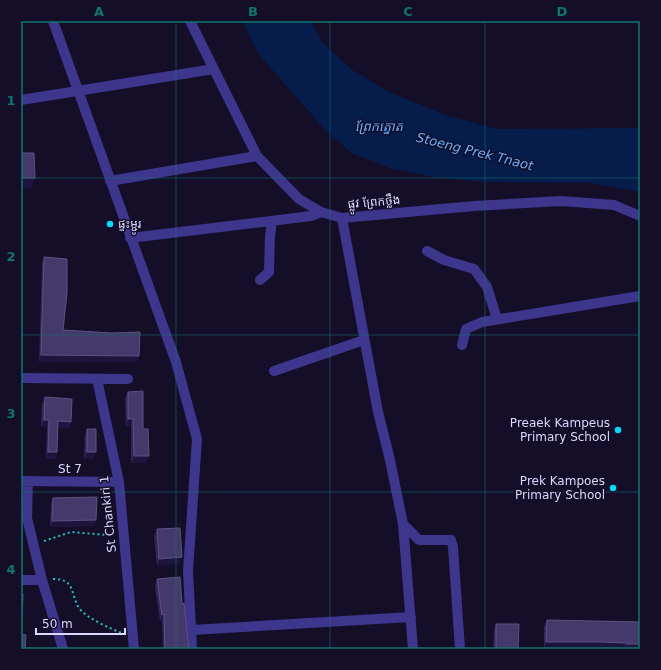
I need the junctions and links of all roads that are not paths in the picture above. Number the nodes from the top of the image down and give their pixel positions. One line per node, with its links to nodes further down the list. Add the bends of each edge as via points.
1 (53, 21): 4 (street)
2 (190, 21): 3 (street, ផ្លូវ ព្រែកថ្លឹង)
3 (214, 68): 4 (street); 6 (street, ផ្លូវ ព្រែកថ្លឹង)
4 (79, 92): 5 (street); 7 (street)
5 (21, 100)
6 (257, 156): 7 (street); 8 (street, ផ្លូវ ព្រែកថ្លឹង, via 300,198)
7 (110, 181): 12 (street)
8 (321, 212): 10 (street, ផ្លូវ ព្រែកថ្លឹង); 11 (street, via 311,216)
9 (640, 216): 10 (street, ផ្លូវ ព្រែកថ្លឹង, via 614,205 561,201)
10 (342, 218): 17 (street)
11 (272, 221): 12 (street); 14 (street, via 269,272)
12 (130, 238): 29 (street, via 176,362 197,439 188,571)
13 (427, 251): 16 (street, via 444,260 474,269 487,287)
14 (260, 280)
15 (640, 296): 16 (street)
16 (497, 319): 18 (street, via 482,322 466,330)
17 (364, 340): 19 (street); 25 (street)
18 (462, 345)
19 (274, 371)
20 (21, 378): 21 (street)
21 (97, 379): 22 (street); 24 (street, St Chankiri 1)
22 (128, 379)
23 (24, 481): 24 (street, St 7); 27 (street, via 27,518)
24 (119, 482): 31 (street, St Chankiri 1)
25 (403, 524): 28 (street); 34 (street, via 419,540 451,540)
26 (21, 580): 27 (street)
27 (42, 580): 30 (street)
28 (411, 617): 29 (street); 33 (street)
29 (191, 630): 32 (street)
30 (63, 649)
31 (134, 649)
32 (192, 649)
33 (413, 649)
34 (460, 649)

